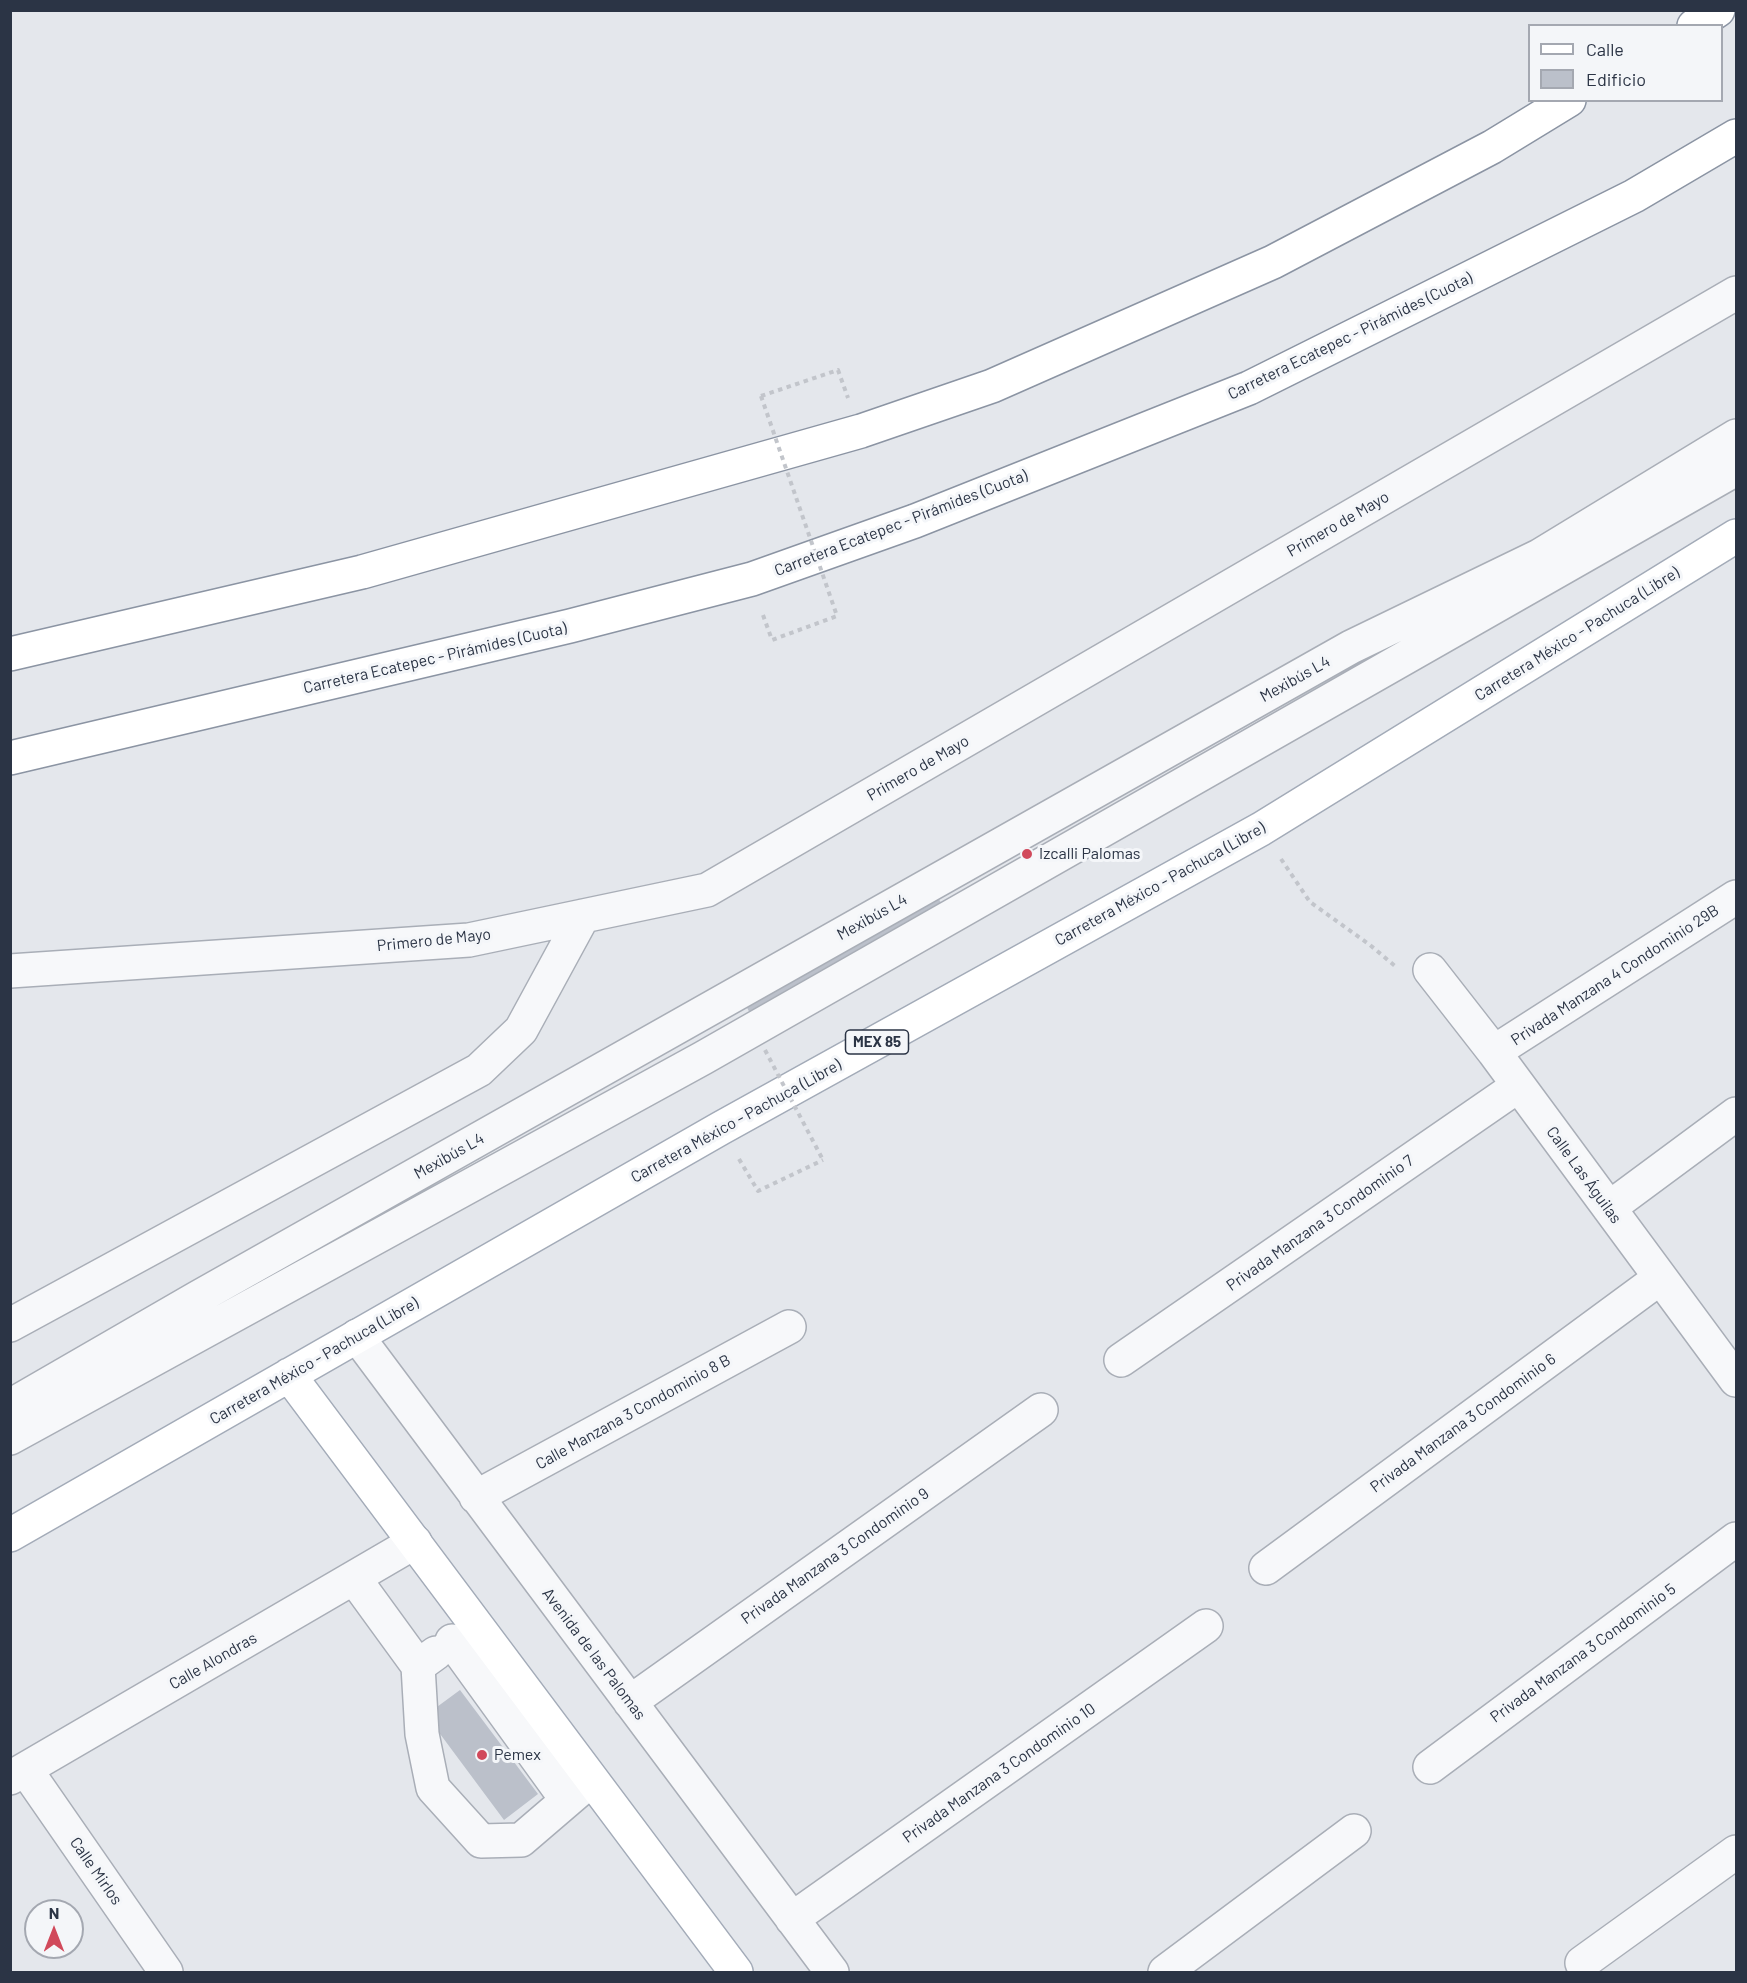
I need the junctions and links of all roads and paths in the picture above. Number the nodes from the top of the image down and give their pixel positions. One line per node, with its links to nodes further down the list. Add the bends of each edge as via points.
1 (1718, 10): 2 (main road)
2 (1697, 24)
3 (1566, 102): 11 (main road, via 1492,147 1273,262 992,386 861,431 362,572)
4 (1737, 136): 12 (main road, Carretera Ecatepec - Pirámides (Cuota), via 1634,196 1248,388 904,525 740,582)
5 (1737, 293): 15 (street, Primero de Mayo, via 707,890)
6 (838, 370): 10 (path, bridge, via 761,396 837,616)
7 (1737, 436): 31 (street, Mexibús L4, via 1539,556 1351,647)
8 (1737, 469): 33 (street, via 713,1052)
9 (1737, 536): 13 (main road, Carretera México - Pachuca (Libre) / MEX 85)
10 (772, 640)
11 (10, 654)
12 (10, 758)
13 (1261, 829): 16 (path, via 1310,902 1393,965); 27 (main road, Carretera México - Pachuca (Libre) / MEX 85, via 721,1128)
14 (1737, 897): 19 (street, Privada Manzana 4 Condominio 29B)
15 (584, 916): 17 (street, Primero de Mayo, via 469,940); 25 (street, via 521,1030 479,1070)
16 (1430, 970): 19 (street, Calle Las Águilas)
17 (10, 971)
18 (765, 1050): 22 (path, bridge, via 823,1160)
19 (1494, 1052): 20 (street, Calle Las Águilas)
20 (1518, 1086): 23 (street, Calle Las Águilas); 28 (street, Privada Manzana 3 Condominio 7)
21 (1737, 1114): 23 (street)
22 (758, 1191)
23 (1609, 1208): 24 (street, Calle Las Águilas)
24 (1660, 1278): 30 (street, Calle Las Águilas); 38 (street, Privada Manzana 3 Condominio 6)
25 (10, 1325)
26 (789, 1327): 34 (street, Calle Manzana 3 Condominio 8 B)
27 (357, 1336): 29 (main road, Carretera México - Pachuca (Libre) / MEX 85); 34 (street, Avenida de las Palomas)
28 (1121, 1360)
29 (289, 1375): 35 (main road, Carretera México - Pachuca (Libre) / MEX 85); 37 (main road)
30 (1737, 1380)
31 (10, 1406)
32 (1041, 1410): 43 (street, Privada Manzana 3 Condominio 9)
33 (10, 1438)
34 (476, 1497): 43 (street, Avenida de las Palomas)
35 (10, 1534)
36 (1737, 1539): 44 (street, Privada Manzana 3 Condominio 5)
37 (415, 1542): 39 (street, Calle Alondras); 41 (main road)
38 (1266, 1568)
39 (354, 1578): 42 (street); 45 (street, Calle Alondras)
40 (1206, 1626): 50 (street, Privada Manzana 3 Condominio 10)
41 (463, 1632): 42 (street); 46 (main road); 47 (street)
42 (418, 1666): 47 (street, via 422,1734 433,1788 481,1841 521,1840)
43 (630, 1702): 50 (street, Avenida de las Palomas)
44 (1430, 1767)
45 (18, 1774): 52 (street, Calle Mirlos)
46 (591, 1779): 47 (street); 53 (main road)
47 (567, 1800)
48 (1354, 1831): 55 (street)
49 (1737, 1852): 51 (street)
50 (792, 1919): 54 (street, Avenida de las Palomas)
51 (1582, 1963)
52 (166, 1972)
53 (736, 1972)
54 (832, 1972)
55 (1166, 1972)

